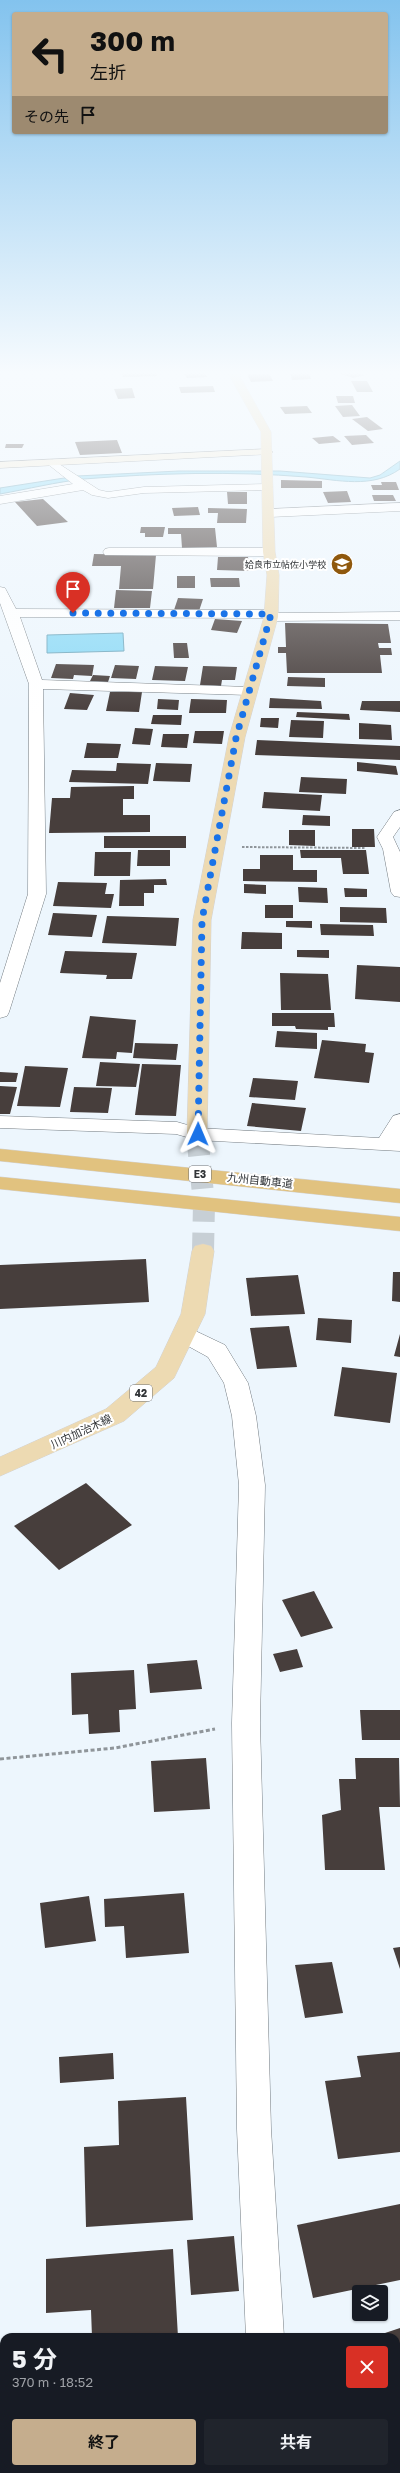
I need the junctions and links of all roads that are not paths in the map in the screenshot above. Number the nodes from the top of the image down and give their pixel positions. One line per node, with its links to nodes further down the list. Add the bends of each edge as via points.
1 (58, 486): 4 (street)
2 (85, 486): 3 (street, via 96,493 108,495 144,490)
3 (267, 487): 6 (main road)
4 (0, 500)
5 (400, 507): 6 (street)
6 (270, 513): 8 (main road)
7 (109, 552): 8 (street)
8 (269, 552): 11 (main road, via 274,576)
9 (0, 591): 10 (street)
10 (12, 613): 11 (street); 13 (street)
11 (271, 616): 12 (street); 14 (main road)
12 (400, 616)
13 (36, 684): 14 (street); 17 (street, via 37,894)
14 (249, 691): 20 (main road, via 236,738 202,920)
15 (400, 816): 16 (street, via 385,837 391,849)
16 (400, 892)
17 (0, 1012)
18 (400, 1120): 21 (street)
19 (0, 1122): 20 (street, via 177,1128)
20 (198, 1134): 21 (street)
21 (392, 1144)
22 (0, 1155): 24 (highway, 九州自動車道 / E3)
23 (0, 1183): 25 (highway)
24 (400, 1196)
25 (400, 1224)
26 (203, 1251): 27 (main road, 川内加治木線 / 42, via 193,1314)
27 (185, 1334): 28 (main road, 川内加治木線 / 42, via 166,1372 116,1415); 29 (street, via 217,1351 236,1383 244,1416 252,1485 246,1723 254,2129)
28 (0, 1467)
29 (265, 2333)

